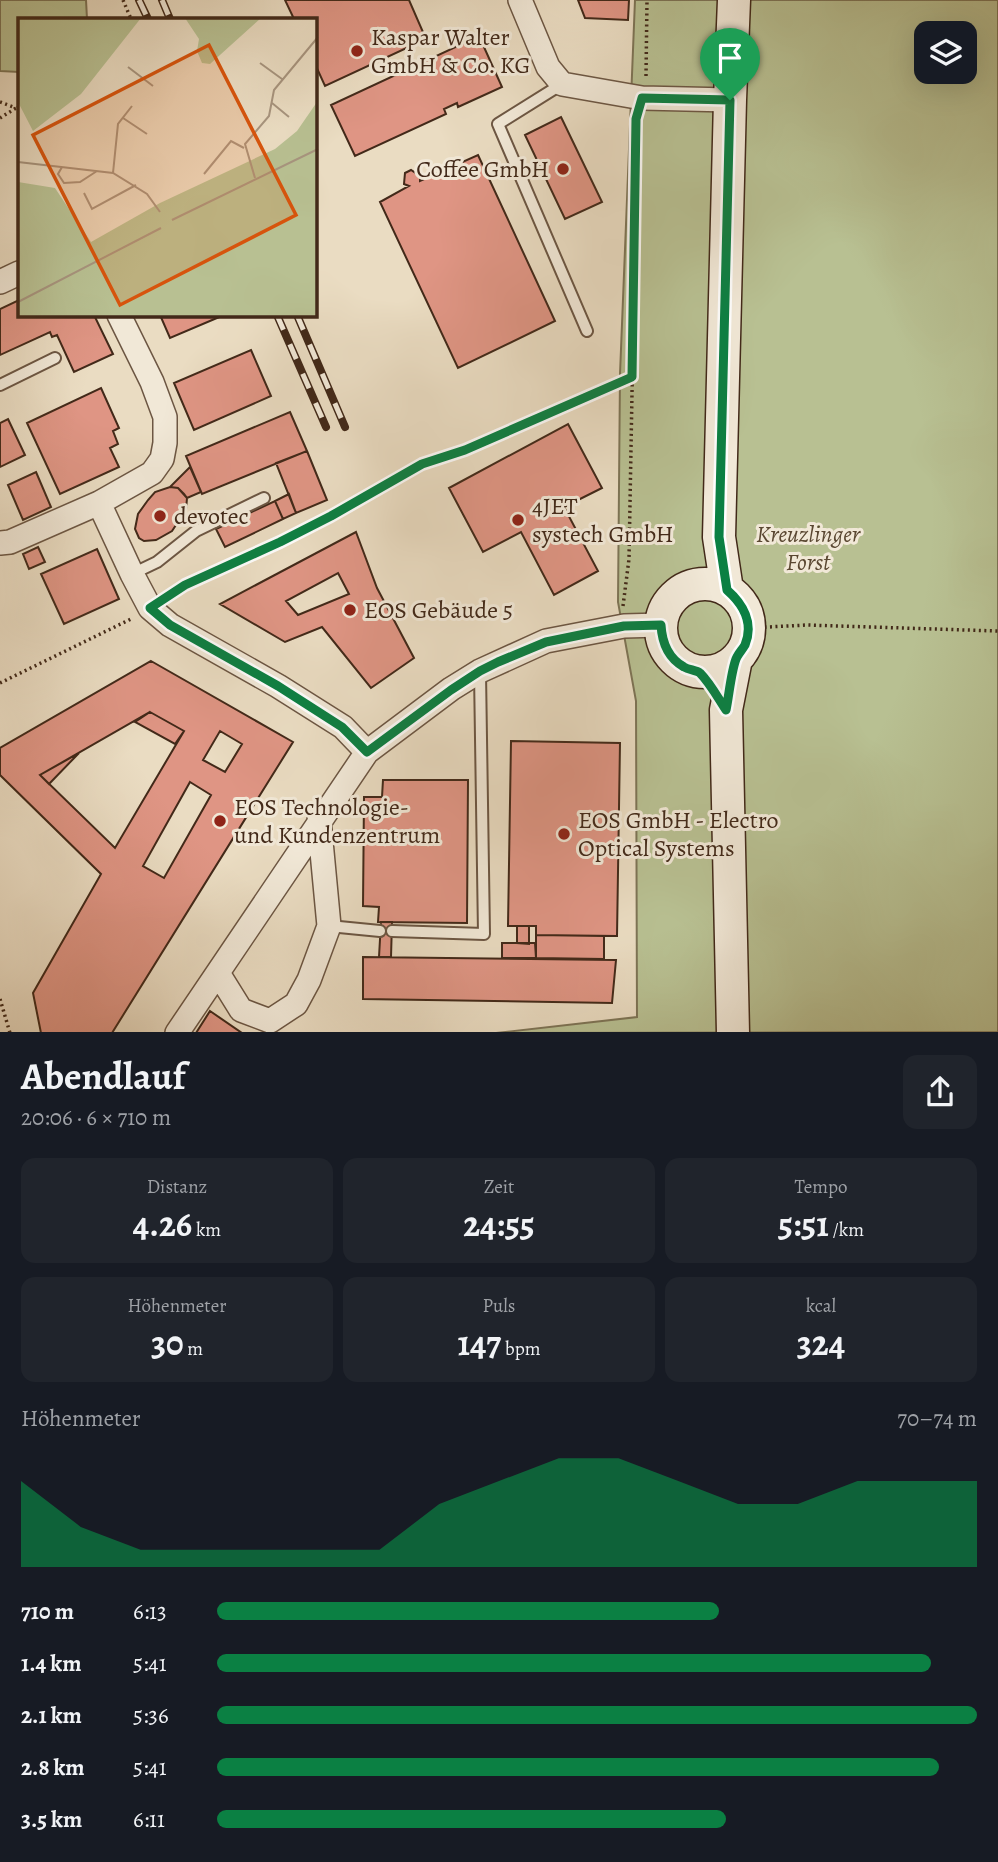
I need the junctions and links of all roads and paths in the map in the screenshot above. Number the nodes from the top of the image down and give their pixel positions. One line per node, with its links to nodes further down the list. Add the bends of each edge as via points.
1 (123, 0): 5 (path)
2 (520, 0): 6 (street, via 548,67)
3 (647, 0): 7 (path)
4 (734, 0): 8 (street)
5 (131, 18)
6 (562, 84): 7 (street); 15 (lane, via 498,124)
7 (642, 98): 8 (street); 17 (path, via 636,119)
8 (730, 100): 21 (street)
9 (0, 102): 10 (path)
10 (18, 108): 11 (path)
11 (0, 118)
12 (18, 273): 13 (street)
13 (0, 282)
14 (120, 317): 20 (street, via 165,417 164,443 162,459 152,473)
15 (587, 331)
16 (55, 358): 18 (lane)
17 (632, 377): 26 (path, via 465,450 422,464 290,537 185,585); 28 (path)
18 (0, 385)
19 (264, 498): 23 (lane, via 195,531 157,562)
20 (99, 503): 22 (street); 23 (street)
21 (719, 537): 24 (street); 25 (street)
22 (0, 543)
23 (132, 574): 26 (street)
24 (696, 585): 25 (street); 27 (street, via 672,600)
25 (727, 590): 29 (street, via 746,613)
26 (150, 608): 34 (path); 36 (street, via 170,625 342,727)
27 (661, 625): 28 (street); 33 (street, via 667,651 675,661)
28 (624, 626): 32 (street, via 546,642)
29 (748, 628): 30 (path, via 807,625); 31 (street)
30 (998, 631)
31 (736, 659): 33 (street, via 725,667); 35 (street)
32 (480, 671): 36 (street); 38 (lane, via 484,934)
33 (698, 672): 35 (street)
34 (0, 683)
35 (726, 710): 43 (street)
36 (367, 752): 37 (street)
37 (319, 820): 38 (street); 39 (street)
38 (329, 926): 39 (street, via 296,1004 270,1021 241,1010)
39 (218, 973): 42 (street)
40 (0, 999): 41 (path)
41 (10, 1032)
42 (177, 1032)
43 (733, 1032)

